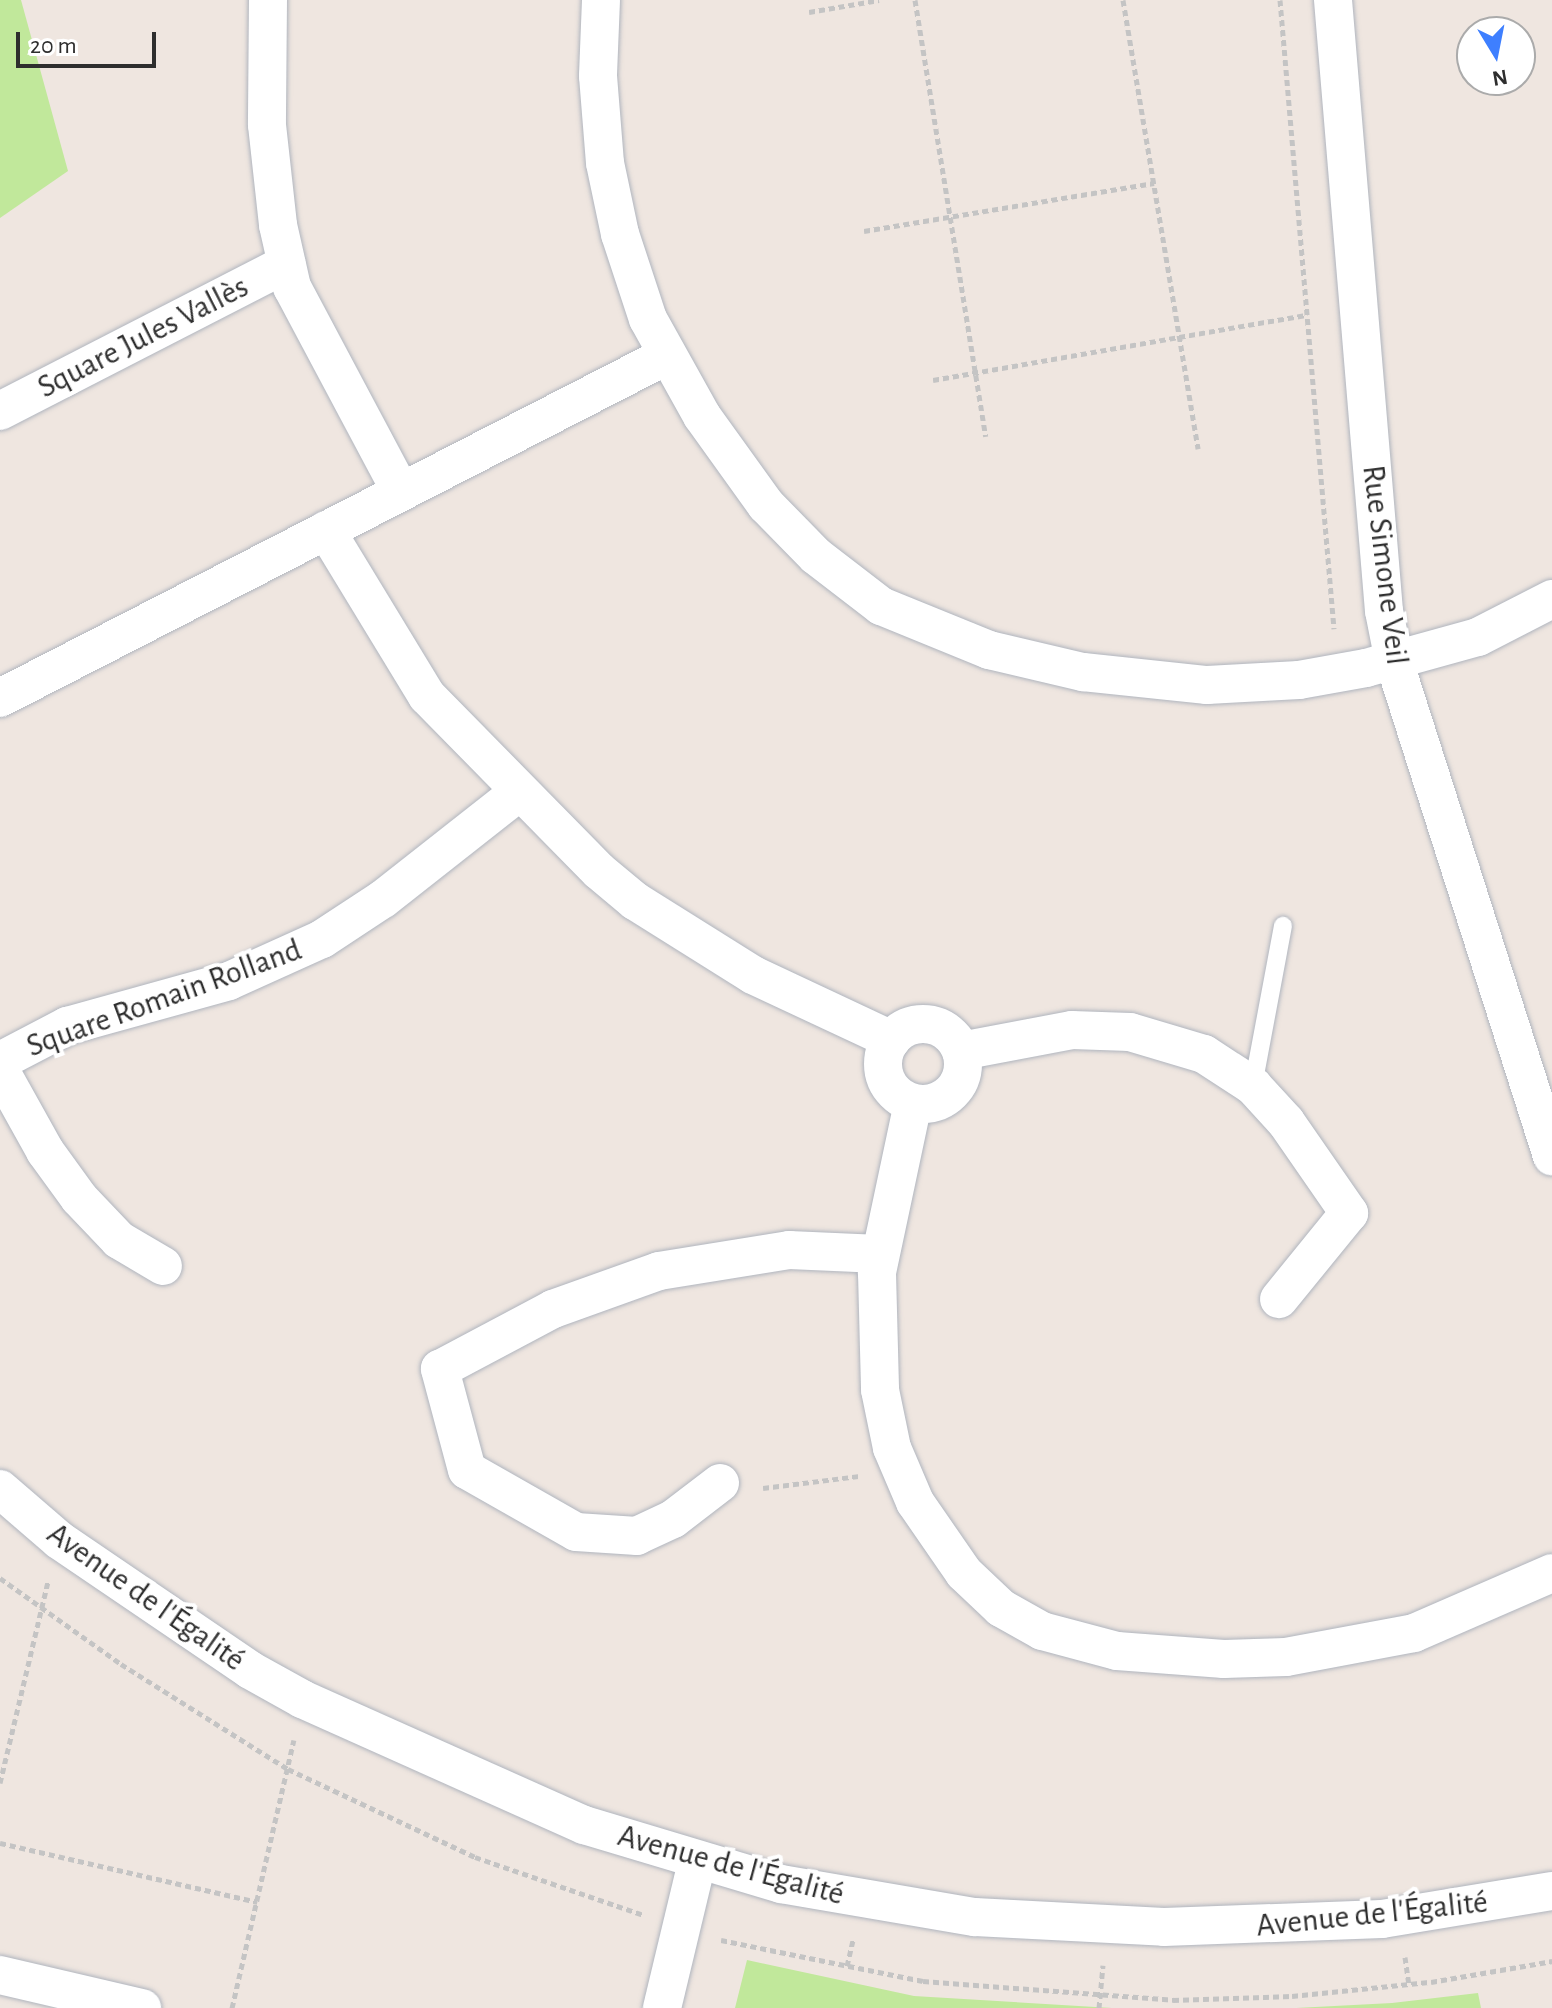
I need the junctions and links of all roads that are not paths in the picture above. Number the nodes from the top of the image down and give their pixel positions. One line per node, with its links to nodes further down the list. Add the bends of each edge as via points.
1 (268, 0): 4 (street, Square Jules Vallès, via 267,125)
2 (601, 0): 5 (street, via 598,76 612,201 648,319)
3 (1333, 0): 10 (street, Rue Simone Veil, via 1381,583)
4 (286, 264): 6 (street, Square Jules Vallès); 7 (street, Square Jules Vallès, via 300,307)
5 (666, 356): 7 (street); 10 (street, via 702,416 780,522 851,586 909,622 989,650 1143,681 1257,683)
6 (0, 411)
7 (401, 492): 8 (street)
8 (326, 530): 11 (street); 12 (street, via 427,696)
9 (1552, 599): 10 (street, via 1478,637)
10 (1394, 661): 20 (street, Rue Simone Veil)
11 (0, 698)
12 (519, 792): 14 (street, via 635,901 753,975); 16 (street, Square Romain Rolland, via 383,899 308,946 229,981 67,1026)
13 (1283, 926): 18 (lane)
14 (892, 1040): 15 (street, via 910,1026 934,1026 954,1038); 19 (street, via 883,1061 886,1077 899,1096)
15 (961, 1051): 18 (street, via 1072,1030 1130,1032 1204,1054); 19 (street, via 962,1075 955,1089 936,1102)
16 (0, 1061)
17 (0, 1070): 22 (street, Square Romain Rolland, via 45,1151 79,1198 119,1240)
18 (1253, 1086): 23 (street, via 1286,1122 1349,1213)
19 (913, 1103): 21 (street)
20 (1552, 1156)
21 (880, 1254): 25 (street, via 789,1250 659,1271 553,1309 440,1369 467,1470 557,1523 598,1536 637,1536 673,1519); 26 (street, via 876,1360 885,1420 901,1471 929,1525 982,1592 1042,1631 1117,1651 1224,1659 1353,1646 1439,1625)
22 (163, 1266)
23 (1279, 1299)
24 (0, 1489): 27 (street, Avenue de l'Égalité, via 59,1540 238,1662 302,1699 509,1795)
25 (712, 1489)
26 (1552, 1573)
27 (697, 1862): 28 (street, Avenue de l'Égalité, via 918,1910 1164,1927 1382,1919); 31 (street)
28 (1552, 1891)
29 (0, 1975): 30 (street)
30 (142, 2008)
31 (662, 2008)

